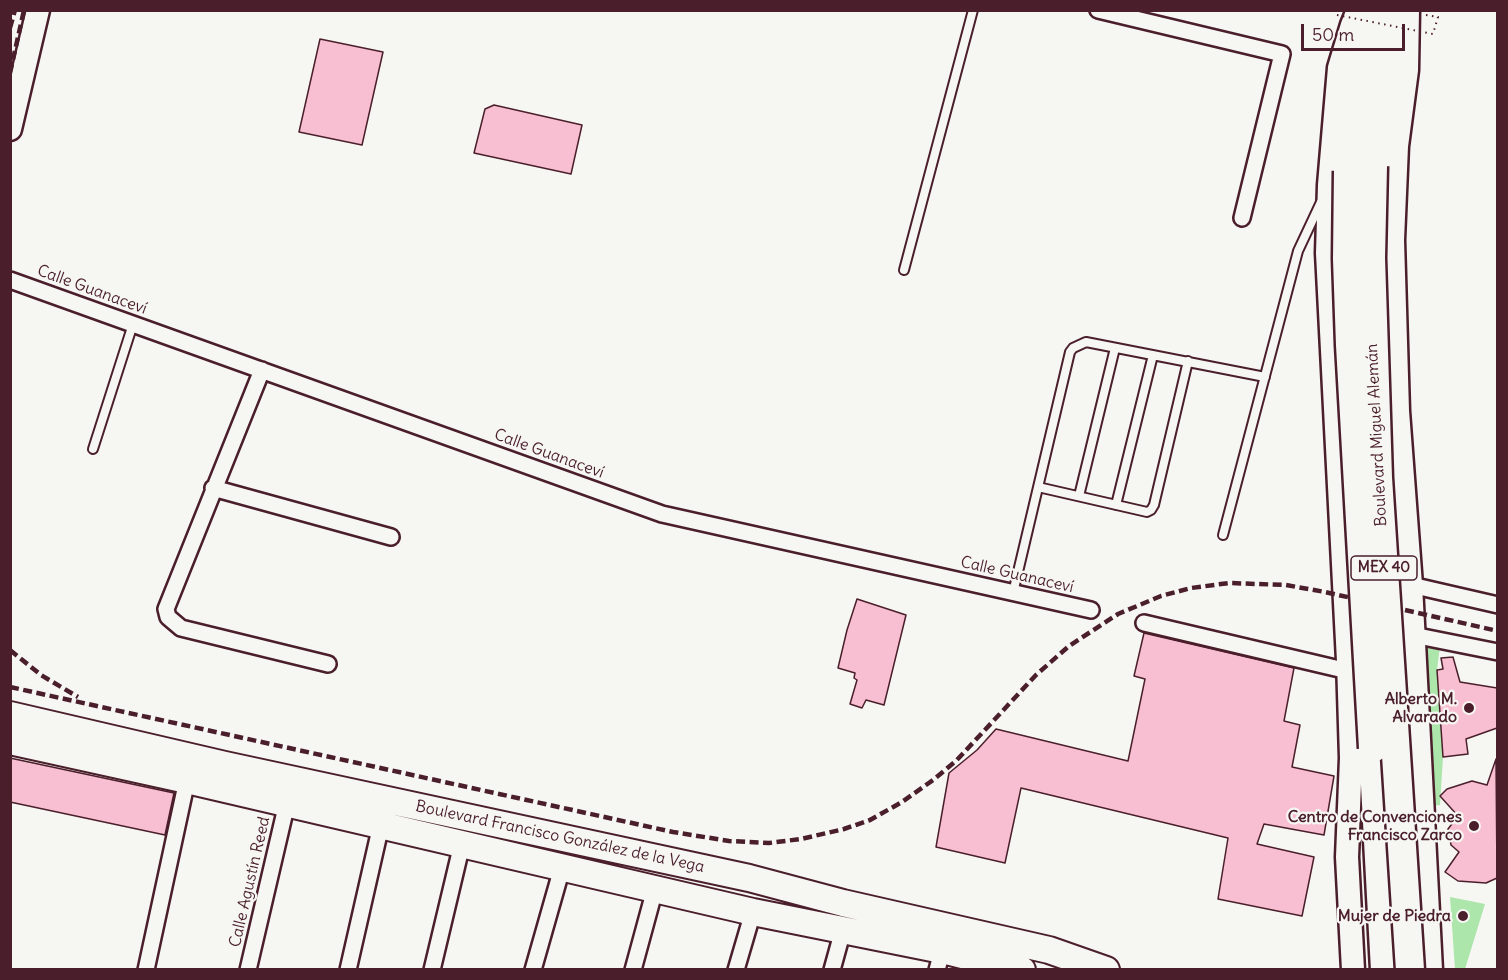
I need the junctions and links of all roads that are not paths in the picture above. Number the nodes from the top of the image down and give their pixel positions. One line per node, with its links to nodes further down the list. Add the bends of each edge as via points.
1 (38, 10): 8 (street)
2 (973, 10): 11 (lane)
3 (1098, 10): 10 (street, via 1282,54)
4 (1372, 10): 9 (highway, Boulevard Miguel Alemán / MEX 40, via 1354,115)
5 (1397, 10): 9 (highway, Boulevard Miguel Alemán / MEX 40)
6 (1408, 10): 26 (street, via 1393,240)
7 (1348, 13): 9 (street, via 1352,25 1339,68)
8 (10, 129)
9 (1350, 174): 18 (lane, via 1298,251); 27 (street, via 1327,253); 39 (highway, Boulevard Miguel Alemán / MEX 40, bridge, via 1350,345); 62 (highway, Boulevard Miguel Alemán / MEX 40, bridge, via 1371,258 1378,467)
10 (1242, 218)
11 (904, 270)
12 (10, 280): 13 (street, Calle Guanaceví)
13 (134, 324): 17 (street, Calle Guanaceví); 19 (lane)
14 (1115, 348): 15 (lane); 20 (lane, via 1086,342 1070,352); 22 (lane)
15 (1153, 355): 16 (lane); 23 (lane)
16 (1188, 362): 18 (lane); 23 (lane, via 1154,505 1147,512)
17 (262, 370): 21 (street); 29 (street, Calle Guanaceví, via 662,514)
18 (1265, 376): 24 (lane)
19 (93, 449)
20 (1038, 487): 22 (lane); 29 (lane)
21 (213, 488): 25 (street); 35 (street, via 166,609 168,616 181,628)
22 (1079, 496): 23 (lane)
23 (1116, 505)
24 (1223, 535)
25 (391, 537)
26 (1407, 547): 27 (street, via 1376,560); 28 (street)
27 (1342, 552): 36 (street)
28 (1411, 585): 30 (street); 33 (street)
29 (1013, 592): 31 (street, Calle Guanaceví)
30 (1497, 605)
31 (1091, 610)
32 (1144, 623): 36 (street)
33 (1413, 635): 34 (street); 36 (street, via 1375,642); 63 (street)
34 (1497, 652)
35 (328, 664)
36 (1348, 666): 59 (street, via 1351,758 1347,857)
37 (10, 715): 48 (main road, Boulevard Francisco González de la Vega, via 749,878)
38 (10, 741): 40 (main road, Boulevard Francisco González de la Vega)
39 (1373, 778): 60 (highway, via 1364,834); 61 (highway, Boulevard Miguel Alemán / MEX 40)
40 (187, 780): 41 (main road, Boulevard Francisco González de la Vega); 49 (street)
41 (287, 803): 42 (main road, Boulevard Francisco González de la Vega); 50 (street, Calle Agustín Reed)
42 (381, 825): 43 (main road, Boulevard Francisco González de la Vega); 51 (street)
43 (462, 844): 44 (main road, Boulevard Francisco González de la Vega); 52 (street)
44 (562, 868): 45 (main road, Boulevard Francisco González de la Vega); 53 (street)
45 (656, 889): 46 (main road, Boulevard Francisco González de la Vega); 54 (street)
46 (753, 912): 47 (main road, Boulevard Francisco González de la Vega); 55 (street)
47 (843, 930): 48 (main road, Boulevard Francisco González de la Vega); 56 (street)
48 (943, 949): 57 (main road, Boulevard Francisco González de la Vega); 58 (main road, Boulevard Francisco González de la Vega, via 1049,950)
49 (146, 969)
50 (248, 969)
51 (348, 969)
52 (432, 969)
53 (533, 969)
54 (633, 969)
55 (736, 969)
56 (832, 969)
57 (1022, 969)
58 (1106, 969)
59 (1353, 969)
60 (1367, 969)
61 (1385, 969)
62 (1410, 969)
63 (1431, 969)

